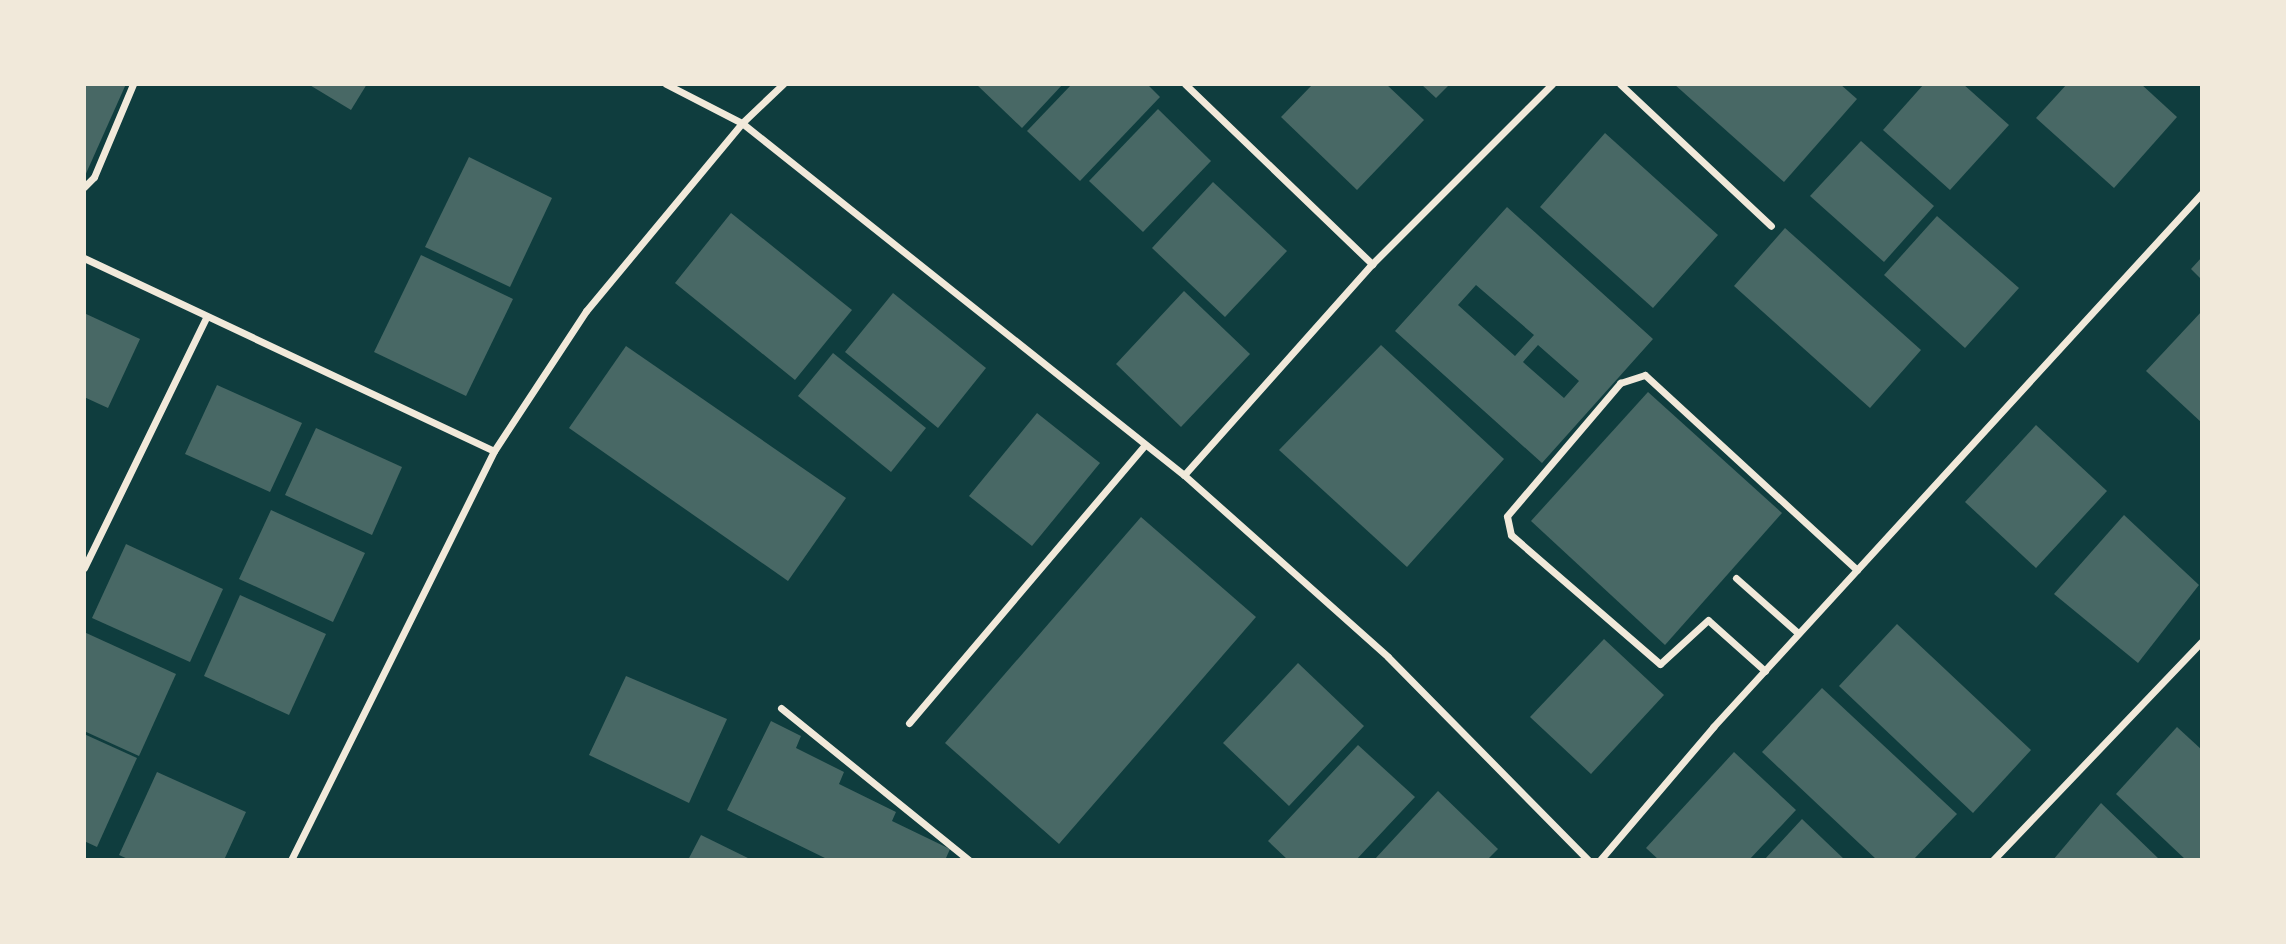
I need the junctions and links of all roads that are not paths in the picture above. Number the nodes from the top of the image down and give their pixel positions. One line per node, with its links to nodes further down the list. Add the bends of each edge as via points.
1 (133, 84): 8 (street, via 94,177)
2 (666, 84): 7 (street)
3 (783, 84): 7 (street)
4 (1185, 84): 12 (street)
5 (1552, 84): 12 (street)
6 (1620, 84): 10 (street)
7 (742, 123): 14 (street); 15 (street, via 586,311)
8 (84, 187)
9 (2202, 193): 18 (street)
10 (1772, 226)
11 (84, 258): 13 (street)
12 (1372, 264): 16 (street)
13 (206, 317): 15 (street); 17 (street)
14 (1144, 446): 16 (street); 24 (street)
15 (494, 451): 25 (street)
16 (1184, 475): 27 (street, via 1388,657)
17 (84, 568)
18 (1857, 570): 20 (street); 22 (street, via 1645,375 1620,383 1507,516 1511,535 1660,664 1708,620)
19 (1736, 578): 20 (street)
20 (1798, 633): 22 (street)
21 (2202, 641): 29 (street)
22 (1765, 671): 28 (street)
23 (781, 709): 26 (street)
24 (909, 723)
25 (290, 860)
26 (969, 860)
27 (1588, 860)
28 (1600, 860)
29 (1993, 860)

